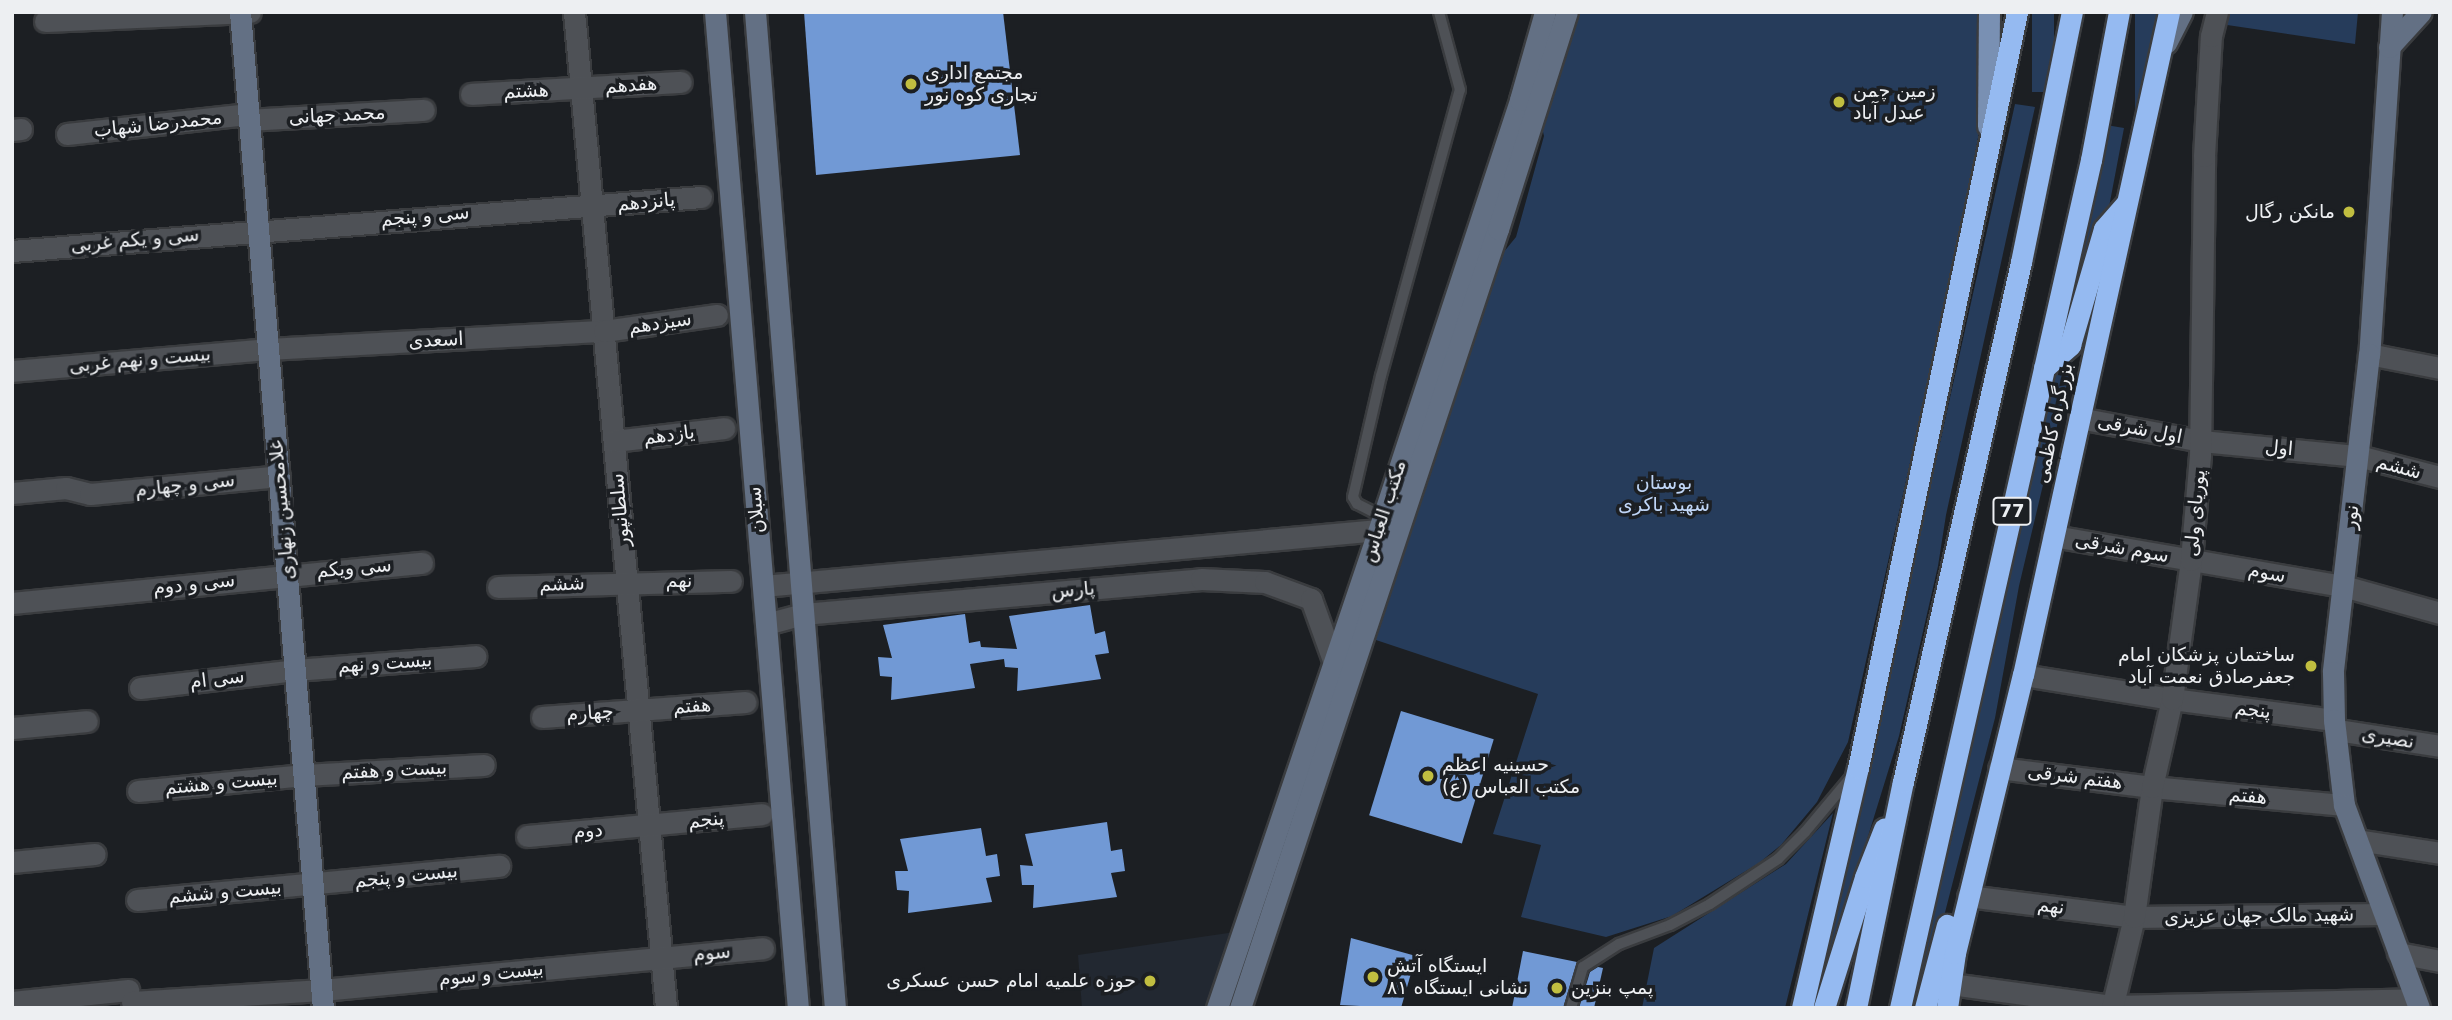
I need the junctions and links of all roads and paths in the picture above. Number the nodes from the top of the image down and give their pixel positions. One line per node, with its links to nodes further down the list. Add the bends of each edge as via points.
1 (250, 12): 17 (street)
2 (575, 12): 22 (street, سلطانپور)
3 (715, 12): 58 (street, سبلان)
4 (755, 12): 55 (street, سبلان)
5 (1439, 12): 48 (lane, via 1460,90 1381,376 1353,497)
6 (1545, 12): 48 (street, مکتب العباس)
7 (1567, 12): 48 (street, مکتب العباس)
8 (1989, 12): 27 (main road)
9 (2018, 12): 27 (highway)
10 (2072, 12): 82 (highway, 77, via 2021,262)
11 (2119, 12): 37 (highway, بزرگراه کاظمی / 77)
12 (2169, 12): 20 (highway, بزرگراه کاظمی)
13 (2182, 12): 20 (street)
14 (2217, 12): 43 (street, پوریای ولی, via 2211,36 2204,156)
15 (2392, 12): 19 (street, نور)
16 (2421, 12): 19 (street)
17 (240, 13): 18 (street); 25 (street, غلامحسین زنهاری)
18 (45, 21)
19 (2389, 47): 36 (street, نور)
20 (2160, 54): 29 (highway, بزرگراه کاظمی)
21 (681, 82): 22 (street, هفدهم)
22 (582, 89): 23 (street, هشتم); 30 (street, سلطانپور)
23 (471, 94)
24 (425, 110): 25 (street, محمد جهانی)
25 (249, 117): 26 (street, محمدرضا شهاب); 31 (street, غلامحسین زنهاری)
26 (67, 134)
27 (1987, 162): 79 (highway)
28 (701, 197): 30 (street, پانزدهم)
29 (2129, 200): 37 (highway, via 2104,229 2070,345); 40 (highway, بزرگراه کاظمی)
30 (592, 206): 31 (street, سی و پنجم); 34 (street, سلطانپور)
31 (258, 229): 32 (street, سی و یکم غربی); 35 (street, غلامحسین زنهاری)
32 (12, 251)
33 (717, 315): 34 (street, سیزدهم)
34 (604, 331): 35 (street, اسعدی); 42 (street, سلطانپور)
35 (268, 349): 39 (street, بیست و نهم غربی); 45 (street, غلامحسین زنهاری)
36 (2369, 354): 38 (street); 44 (street, نور)
37 (2045, 368): 119 (highway, بزرگراه کاظمی / 77)
38 (2440, 368)
39 (12, 371)
40 (2079, 418): 43 (street, اول شرقی); 49 (highway, بزرگراه کاظمی)
41 (724, 428): 42 (street, یازدهم)
42 (614, 441): 57 (street, سلطانپور)
43 (2201, 441): 44 (street, اول); 51 (street, پوریای ولی)
44 (2358, 456): 46 (street, ششم); 59 (street, نور)
45 (279, 476): 47 (street, سی و چهارم, via 90,494 66,488); 53 (street, غلامحسین زنهاری)
46 (2440, 477)
47 (12, 493)
48 (1386, 527): 50 (street, پارس); 66 (street, مکتب العباس); 104 (street, مکتب العباس)
49 (2053, 537): 51 (street, سوم شرقی); 68 (highway, بزرگراه کاظمی)
50 (1200, 546): 54 (street); 55 (street, پارس)
51 (2191, 560): 59 (street, سوم); 70 (street, پوریای ولی)
52 (422, 563): 53 (street, سی ویکم)
53 (287, 574): 61 (street, سی و دوم); 67 (street, غلامحسین زنهاری)
54 (1201, 579): 63 (street, پارس); 66 (street, پارس, via 1265,582 1311,599)
55 (801, 580): 58 (street, پارس); 63 (street, سبلان)
56 (731, 581): 57 (street, نهم)
57 (627, 582): 60 (street, ششم); 72 (street, سلطانپور)
58 (763, 586): 64 (street, سبلان)
59 (2343, 586): 62 (street, سوم); 75 (street, نور, via 2333,672)
60 (498, 587)
61 (12, 603)
62 (2440, 613)
63 (803, 614): 64 (street, پارس); 113 (street, سبلان)
64 (766, 624): 112 (street, سبلان)
65 (475, 656): 67 (street, بیست و نهم)
66 (1334, 663): 104 (street, مکتب العباس)
67 (295, 670): 69 (street, سی ام); 81 (street, غلامحسین زنهاری)
68 (2023, 675): 70 (street, پنجم); 80 (highway, بزرگراه کاظمی)
69 (140, 688)
70 (2172, 699): 75 (street, پنجم); 83 (street, پوریای ولی)
71 (745, 702): 72 (street, هفتم)
72 (638, 709): 73 (street, چهارم); 87 (street, سلطانپور)
73 (542, 717)
74 (87, 721): 76 (street)
75 (2336, 725): 77 (street, نصیری); 85 (street, نور)
76 (12, 728)
77 (2440, 746)
78 (484, 765): 81 (street, بیست و هفتم)
79 (1858, 768): 115 (lane, via 1778,859 1710,904 1619,944 1583,967); 116 (highway)
80 (1999, 768): 83 (street, هفتم شرقی); 88 (highway, بزرگراه کاظمی)
81 (304, 775): 84 (street, بیست و هشتم); 95 (street, غلامحسین زنهاری)
82 (1903, 782): 117 (highway, via 1865,877); 118 (highway, 77)
83 (2152, 787): 85 (street, هفتم); 99 (street, پوریای ولی)
84 (138, 791)
85 (2344, 806): 90 (street, نور)
86 (762, 814): 87 (street, پنجم)
87 (649, 825): 89 (street, دوم); 102 (street, سلطانپور)
88 (1986, 825): 96 (highway, بزرگراه کاظمی); 120 (highway, via 1955,898)
89 (527, 836)
90 (2357, 840): 92 (street); 98 (street, نور)
91 (95, 853): 93 (street)
92 (2440, 853)
93 (12, 862)
94 (499, 866): 95 (street, بیست و پنجم)
95 (313, 885): 97 (street, بیست و ششم); 106 (street, غلامحسین زنهاری)
96 (1968, 896): 99 (street, نهم); 105 (highway, بزرگراه کاظمی)
97 (137, 900)
98 (2384, 914): 99 (street, شهید مالک جهان عزیزی); 101 (street, نور)
99 (2134, 917): 110 (street, پوریای ولی)
100 (763, 948): 102 (street, سوم)
101 (2398, 953): 103 (street); 108 (street, نور)
102 (661, 957): 106 (street, بیست و سوم); 111 (street, سلطانپور)
103 (2440, 961)
104 (1242, 968): 109 (street, مکتب العباس); 114 (street, مکتب العباس)
105 (1951, 984): 110 (street); 121 (highway, بزرگراه کاظمی)
106 (323, 999): 107 (street, بیست و سوم, via 130,996)
107 (12, 1002)
108 (2417, 1003): 110 (street)
109 (1246, 1007)
110 (2112, 1007)
111 (666, 1008)
112 (798, 1008)
113 (835, 1008)
114 (1217, 1008)
115 (1571, 1008)
116 (1802, 1008)
117 (1824, 1008)
118 (1856, 1008)
119 (1900, 1008)
120 (1925, 1008)
121 (1947, 1008)

